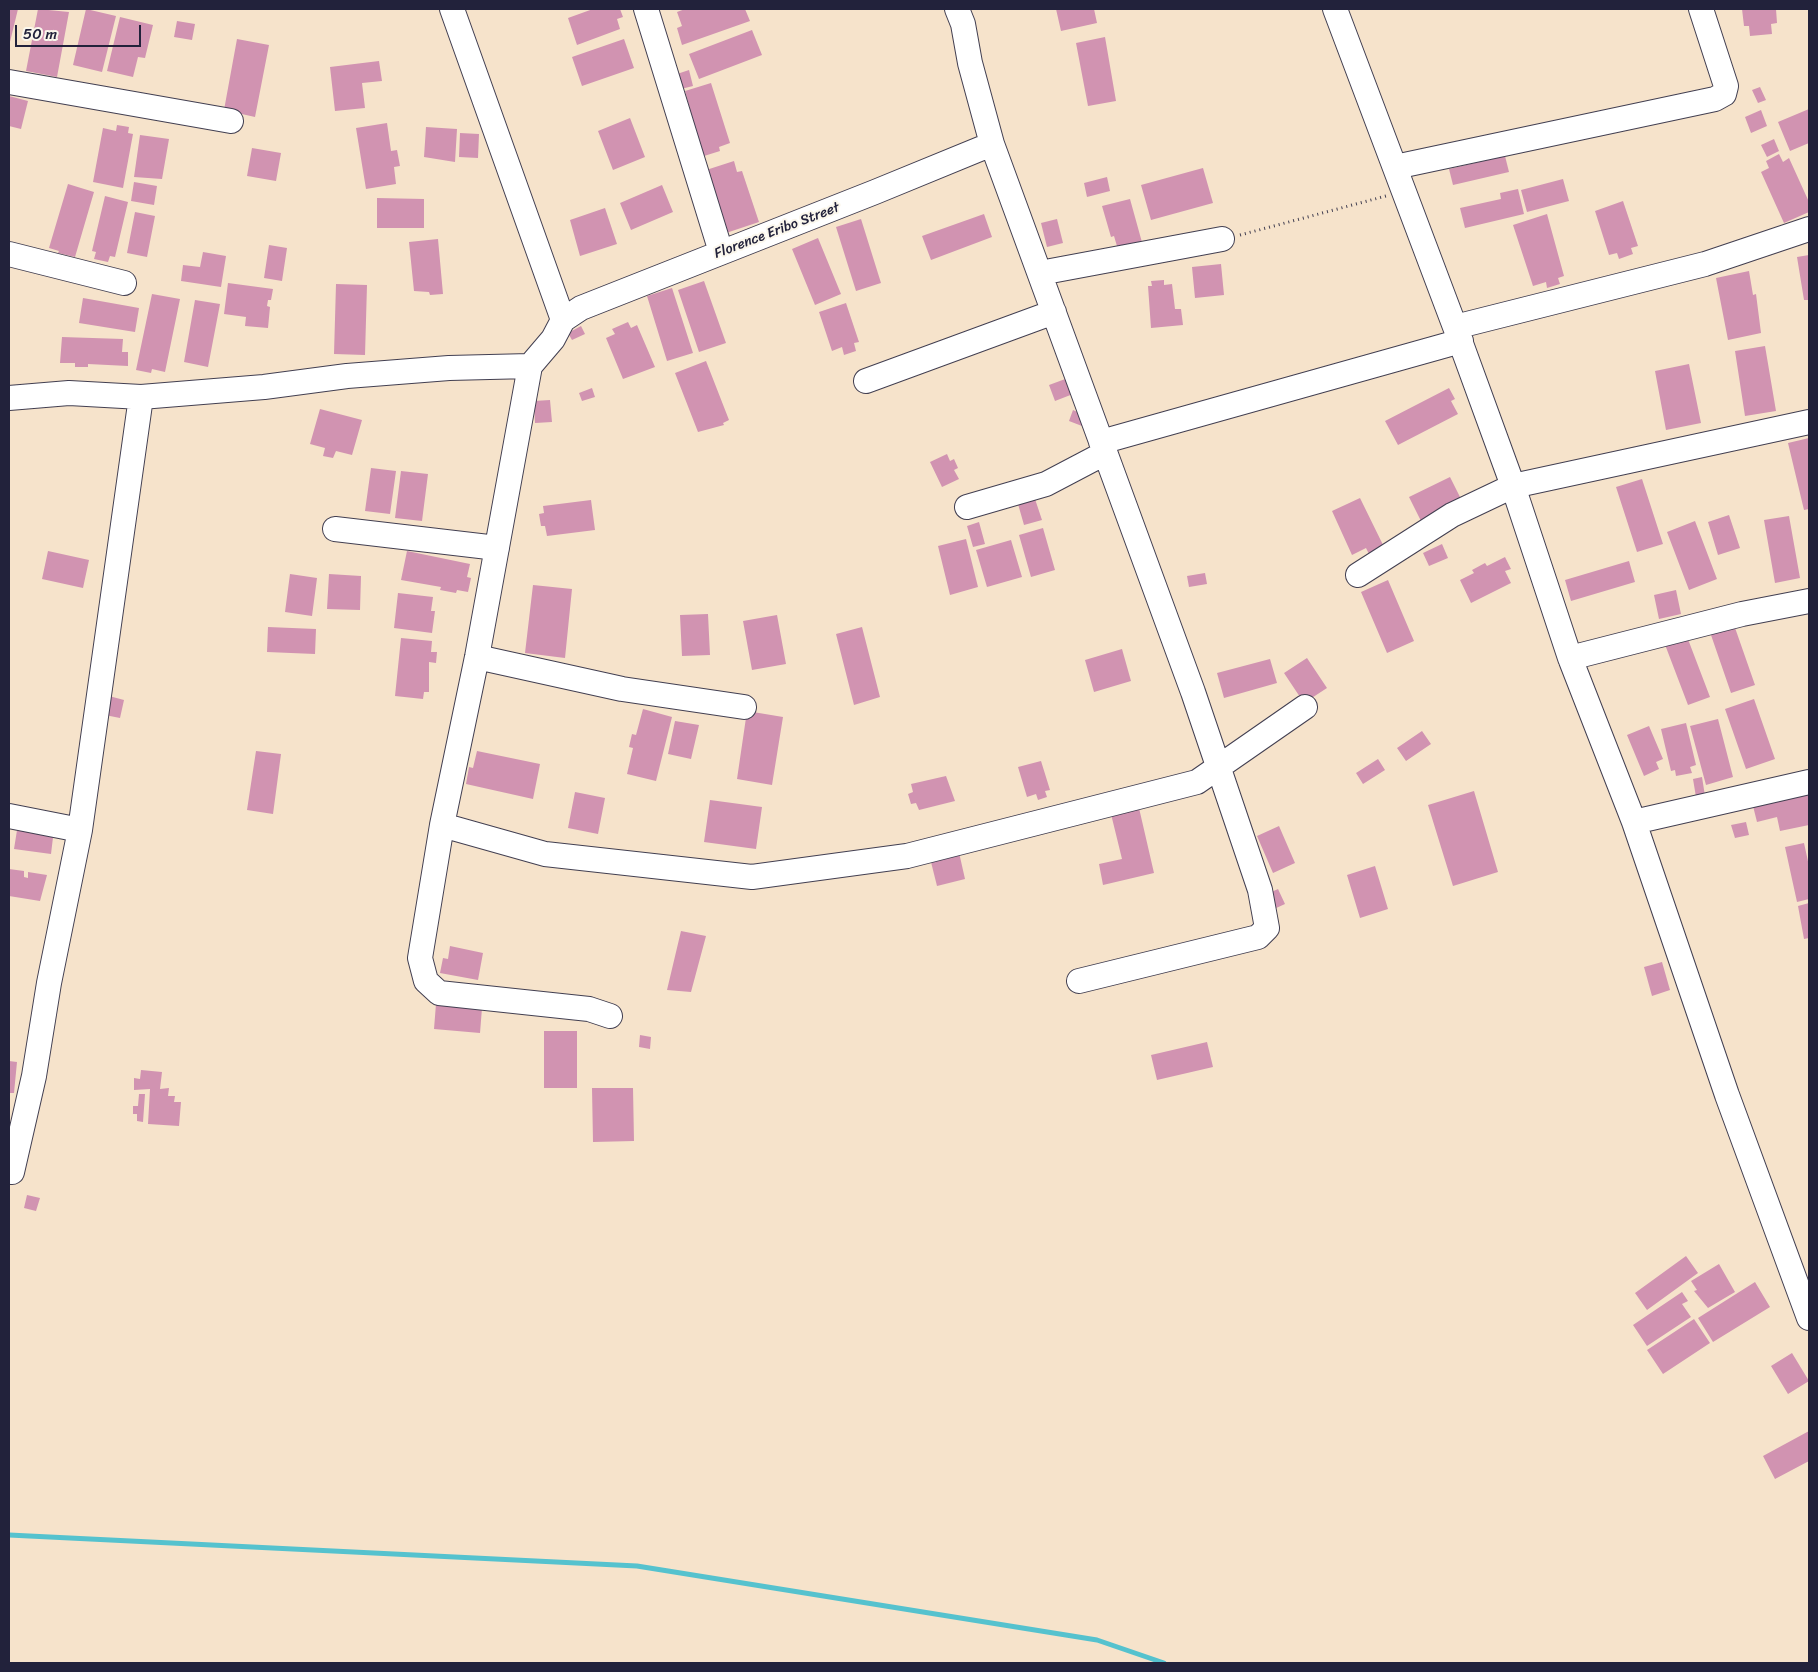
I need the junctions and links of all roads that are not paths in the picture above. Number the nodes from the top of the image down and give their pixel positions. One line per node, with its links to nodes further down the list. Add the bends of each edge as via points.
1 (452, 9): 17 (street)
2 (646, 9): 12 (street)
3 (957, 9): 8 (street)
4 (1335, 9): 9 (street)
5 (1701, 9): 9 (street, via 1726,86 1724,94 1715,99)
6 (9, 82): 7 (street)
7 (232, 121)
8 (992, 144): 12 (street, Florence Eribo Street); 14 (street)
9 (1395, 167): 18 (street)
10 (1809, 229): 18 (street, via 1705,264)
11 (1222, 239): 14 (street)
12 (721, 252): 17 (street, Florence Eribo Street, via 581,308)
13 (9, 254): 15 (street)
14 (1040, 274): 16 (street)
15 (124, 283)
16 (1054, 312): 20 (street); 24 (street)
17 (563, 320): 19 (street, via 553,339)
18 (1458, 334): 24 (street); 25 (street)
19 (530, 366): 21 (street, via 356,375 264,387); 28 (street)
20 (866, 381)
21 (141, 397): 22 (street, via 69,393); 40 (street)
22 (9, 398)
23 (1809, 422): 25 (street)
24 (1103, 447): 26 (street, via 1046,484); 35 (street)
25 (1513, 486): 29 (street, via 1452,516); 32 (street)
26 (967, 508)
27 (335, 529): 28 (street)
28 (497, 548): 31 (street)
29 (1358, 575)
30 (1809, 601): 32 (street, via 1742,614)
31 (477, 657): 33 (street, via 622,689); 39 (street)
32 (1570, 658): 38 (street)
33 (744, 707)
34 (1305, 708): 35 (street)
35 (1219, 768): 39 (street, via 1196,782 907,856 752,877 545,854); 41 (street, via 1260,890 1267,928 1258,937)
36 (1809, 782): 38 (street)
37 (9, 816): 40 (street)
38 (1634, 822): 44 (street, via 1727,1095)
39 (442, 825): 42 (street, via 420,958 426,982 439,993 589,1010)
40 (80, 830): 43 (street, via 34,1076)
41 (1079, 981)
42 (610, 1016)
43 (12, 1172)
44 (1809, 1318)

